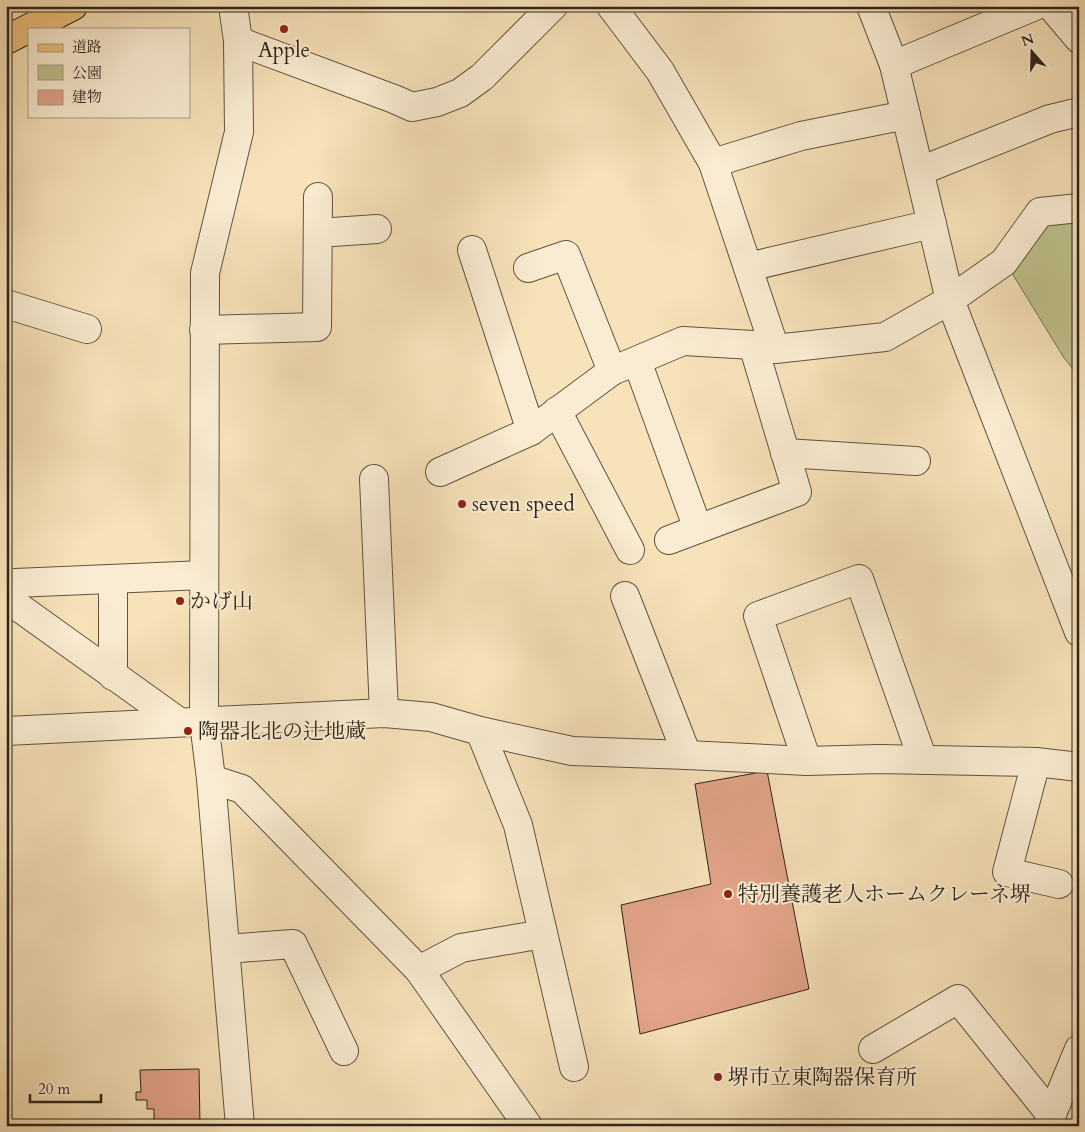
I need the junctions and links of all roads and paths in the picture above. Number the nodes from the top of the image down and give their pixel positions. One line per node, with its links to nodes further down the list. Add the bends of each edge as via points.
1 (73, 6): 8 (main road)
2 (233, 6): 12 (street)
3 (553, 6): 12 (street, via 482,77 460,93 412,107)
4 (611, 6): 16 (street, via 660,71)
5 (871, 6): 13 (street)
6 (1036, 6): 13 (street)
7 (1051, 6): 10 (street)
8 (30, 28)
9 (28, 29): 11 (main road)
10 (1079, 38)
11 (6, 40)
12 (238, 41): 29 (street, via 239,132 205,272)
13 (894, 65): 15 (street)
14 (1079, 112): 17 (street, via 1050,119)
15 (906, 115): 16 (street, via 801,136); 17 (street)
16 (713, 163): 24 (street)
17 (920, 171): 20 (street)
18 (318, 197): 22 (street)
19 (1079, 208): 26 (street, via 1040,212 1004,262)
20 (932, 224): 24 (street); 26 (street)
21 (377, 229): 22 (street)
22 (318, 233): 29 (street, via 317,327)
23 (472, 250): 34 (street)
24 (748, 267): 30 (street)
25 (528, 268): 32 (street, via 566,255)
26 (950, 300): 30 (street, via 885,337); 46 (street)
27 (6, 304): 28 (street)
28 (87, 329)
29 (204, 330): 42 (street)
30 (764, 347): 31 (street, via 683,341); 35 (street)
31 (637, 361): 32 (street); 39 (street)
32 (612, 371): 33 (street)
33 (557, 411): 34 (street); 41 (street)
34 (531, 431): 37 (street)
35 (785, 453): 36 (street); 39 (street, via 797,492)
36 (916, 461)
37 (440, 472)
38 (374, 479): 48 (street)
39 (698, 529): 40 (street)
40 (669, 540)
41 (630, 550)
42 (204, 576): 43 (street); 49 (street)
43 (112, 579): 44 (street); 47 (street)
44 (11, 591): 47 (street)
45 (624, 596): 52 (street)
46 (1079, 632)
47 (113, 676): 49 (street)
48 (384, 713): 49 (street); 51 (street, via 431,717)
49 (192, 722): 50 (street); 57 (street)
50 (6, 731)
51 (480, 731): 52 (street, via 572,751); 59 (street, via 518,825)
52 (687, 755): 54 (street)
53 (923, 760): 54 (street); 54 (street, via 859,579 758,616); 55 (street)
54 (807, 761)
55 (1036, 762): 56 (street); 58 (street, via 1007,872)
56 (1079, 767)
57 (211, 779): 60 (street); 61 (street, via 242,789)
58 (1059, 884)
59 (543, 934): 61 (street, via 461,948); 65 (street)
60 (226, 948): 64 (street, via 293,944); 67 (street)
61 (419, 970): 68 (street)
62 (873, 1049): 66 (street, via 958,999)
63 (1079, 1050): 66 (street)
64 (344, 1051)
65 (574, 1067)
66 (1050, 1121)
67 (240, 1126)
68 (528, 1126)

